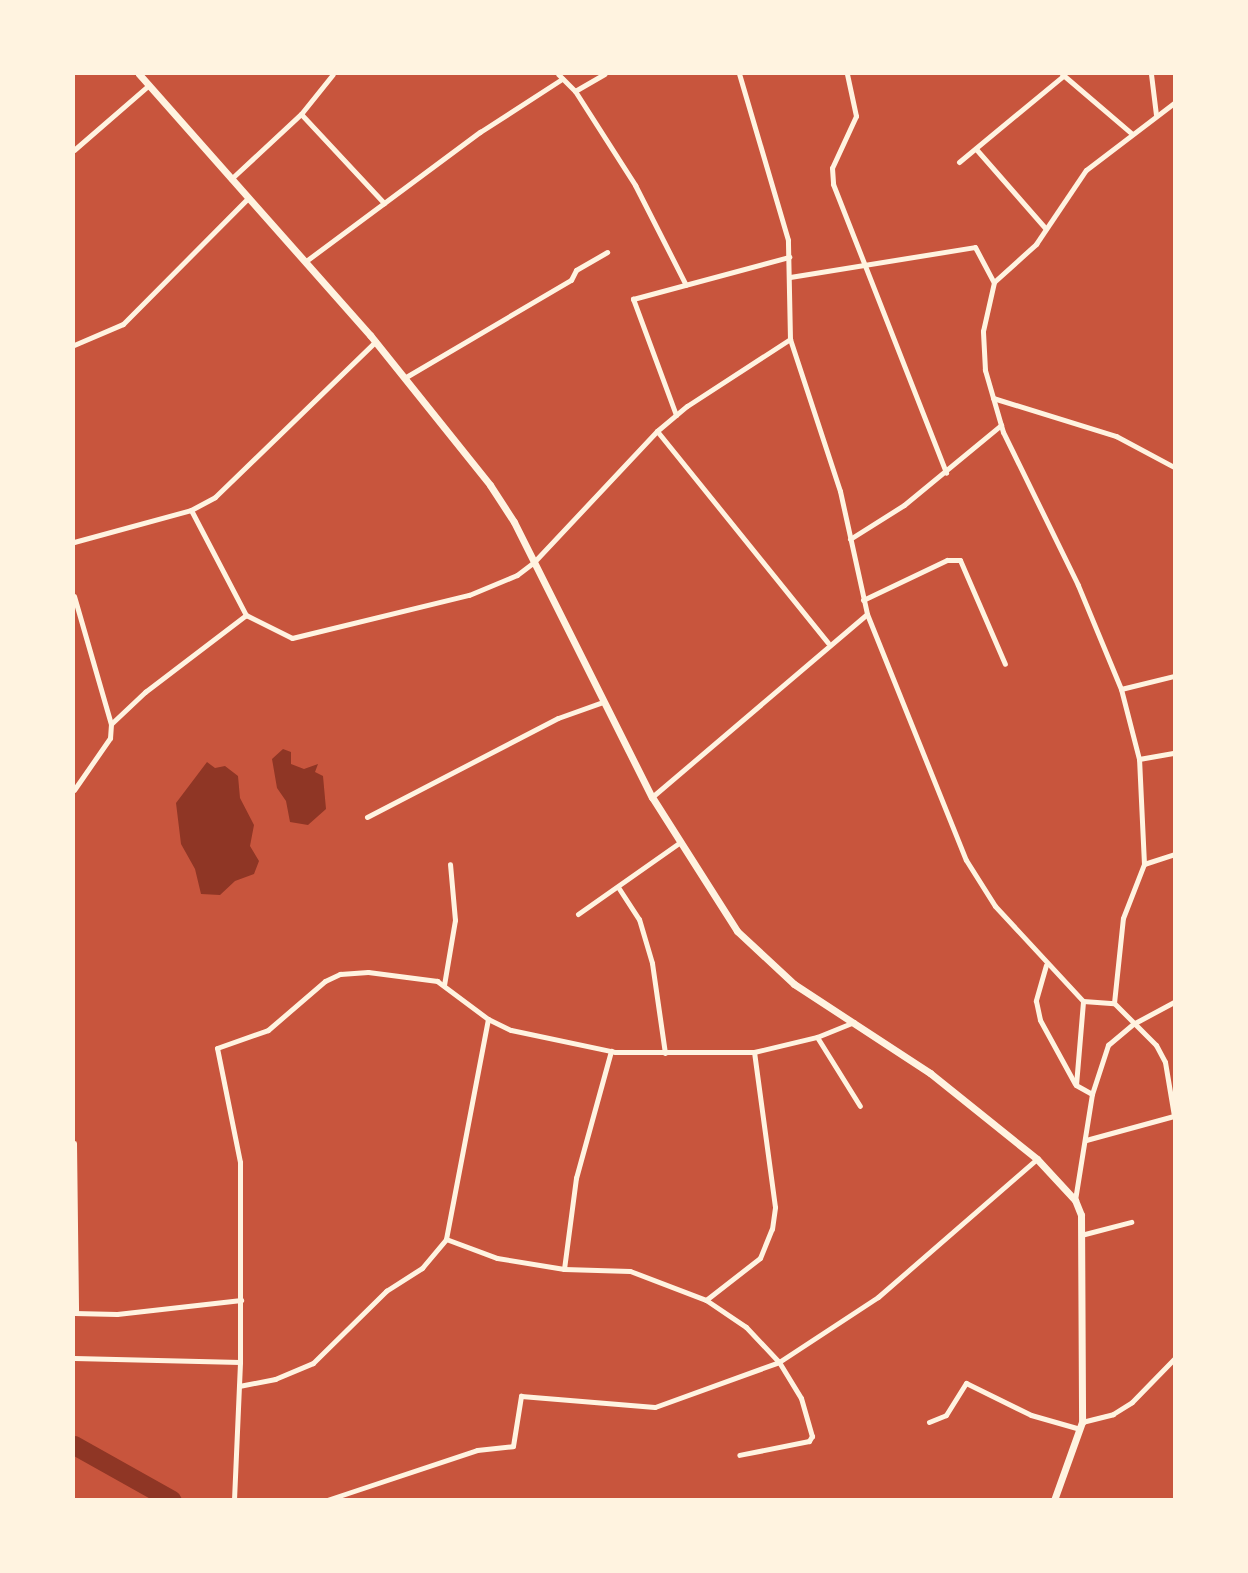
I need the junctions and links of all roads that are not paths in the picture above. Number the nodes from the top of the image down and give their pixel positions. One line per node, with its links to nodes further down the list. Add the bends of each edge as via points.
1 (139, 74): 10 (street)
2 (333, 74): 13 (street)
3 (558, 74): 9 (street)
4 (604, 74): 11 (street)
5 (739, 74): 24 (street, via 776,193)
6 (847, 74): 26 (street, via 856,116 832,168 846,227)
7 (1063, 74): 15 (street); 16 (street)
8 (1151, 74): 14 (street)
9 (562, 79): 11 (street); 21 (street)
10 (149, 85): 17 (street); 19 (street)
11 (575, 91): 29 (street, via 635,185)
12 (1174, 103): 14 (street)
13 (301, 114): 19 (street); 21 (street)
14 (1156, 115): 15 (street)
15 (1131, 133): 22 (street, via 1086,170)
16 (976, 149): 18 (street); 22 (street)
17 (74, 150)
18 (960, 162)
19 (230, 179): 20 (street)
20 (247, 199): 25 (street); 32 (street, via 123,324)
21 (384, 203): 25 (street)
22 (1046, 229): 28 (street)
23 (607, 252): 33 (street, via 576,270 571,280)
24 (789, 257): 27 (street); 29 (street)
25 (306, 261): 31 (street)
26 (867, 266): 27 (street); 28 (street, via 975,247); 39 (street)
27 (790, 277): 30 (street)
28 (993, 282): 34 (street, via 984,331 985,370)
29 (687, 285): 35 (street, via 633,299)
30 (790, 339): 35 (street); 41 (street, via 841,491)
31 (376, 341): 33 (street); 40 (street, via 234,482)
32 (74, 345)
33 (406, 377): 43 (street, via 490,485)
34 (993, 398): 36 (street); 38 (street, via 1116,436)
35 (676, 415): 37 (street)
36 (1001, 425): 39 (street); 51 (street, via 1078,585)
37 (657, 431): 43 (street); 48 (street)
38 (1174, 467)
39 (947, 473): 41 (street)
40 (191, 510): 42 (street); 47 (street)
41 (850, 539): 45 (street)
42 (74, 542)
43 (534, 562): 47 (street, via 517,575 469,595 292,638); 52 (street)
44 (74, 596): 53 (street)
45 (863, 600): 46 (street); 49 (street, via 947,560 960,560)
46 (867, 614): 48 (street); 65 (street, via 966,860 995,906)
47 (246, 615): 53 (street, via 154,684)
48 (828, 643): 57 (street)
49 (1005, 664)
50 (1174, 676): 51 (street)
51 (1121, 689): 55 (street)
52 (603, 702): 57 (street); 58 (street, via 558,718)
53 (111, 724): 56 (street, via 110,738)
54 (1174, 752): 55 (street)
55 (1139, 759): 62 (street)
56 (74, 790)
57 (652, 797): 59 (street)
58 (367, 817)
59 (679, 843): 63 (street); 71 (street, via 718,906 758,954 794,984)
60 (1174, 854): 62 (street)
61 (450, 864): 66 (street, via 456,920)
62 (1144, 864): 69 (street, via 1123,918)
63 (618, 887): 64 (street); 76 (street, via 639,919 652,963)
64 (578, 914)
65 (1046, 965): 67 (street); 77 (street, via 1036,1001 1040,1020)
66 (444, 985): 70 (street); 90 (street, via 368,972 340,974 325,981 268,1030 217,1048 240,1162)
67 (1083, 1001): 69 (street); 77 (street)
68 (1174, 1002): 72 (street)
69 (1114, 1003): 72 (street)
70 (488, 1020): 74 (street, via 511,1030); 88 (street)
71 (854, 1022): 73 (street); 83 (street, via 930,1073)
72 (1133, 1024): 78 (street, via 1108,1045); 80 (street, via 1156,1045 1165,1062)
73 (817, 1037): 75 (street); 79 (street)
74 (611, 1051): 76 (street); 89 (street, via 576,1178)
75 (754, 1052): 76 (street); 91 (street, via 775,1207 772,1228 760,1258)
76 (665, 1053)
77 (1076, 1085): 78 (street)
78 (1092, 1094): 81 (street)
79 (860, 1106)
80 (1174, 1116): 81 (street)
81 (1086, 1140): 85 (street)
82 (74, 1143): 84 (street)
83 (1037, 1159): 85 (street); 96 (street, via 878,1297)
84 (74, 1177): 92 (street)
85 (1075, 1200): 87 (street)
86 (1131, 1222): 87 (street)
87 (1082, 1235): 99 (street)
88 (446, 1239): 89 (street, via 498,1258); 97 (street, via 422,1268 386,1291 313,1363 275,1379)
89 (564, 1269): 91 (street, via 630,1271)
90 (241, 1300): 92 (street, via 117,1314); 95 (street)
91 (706, 1300): 96 (street, via 746,1327)
92 (75, 1313)
93 (74, 1358): 95 (street)
94 (1174, 1359): 99 (street, via 1132,1402)
95 (240, 1362): 97 (street)
96 (779, 1362): 100 (street, via 801,1398 812,1436 809,1441); 101 (street, via 655,1407 521,1396 513,1446 477,1450)
97 (239, 1386): 102 (street)
98 (929, 1422): 99 (street, via 946,1415 966,1383 1031,1415)
99 (1081, 1426): 104 (street)
100 (739, 1455)
101 (349, 1496): 103 (street)
102 (234, 1500)
103 (327, 1500)
104 (1054, 1500)

